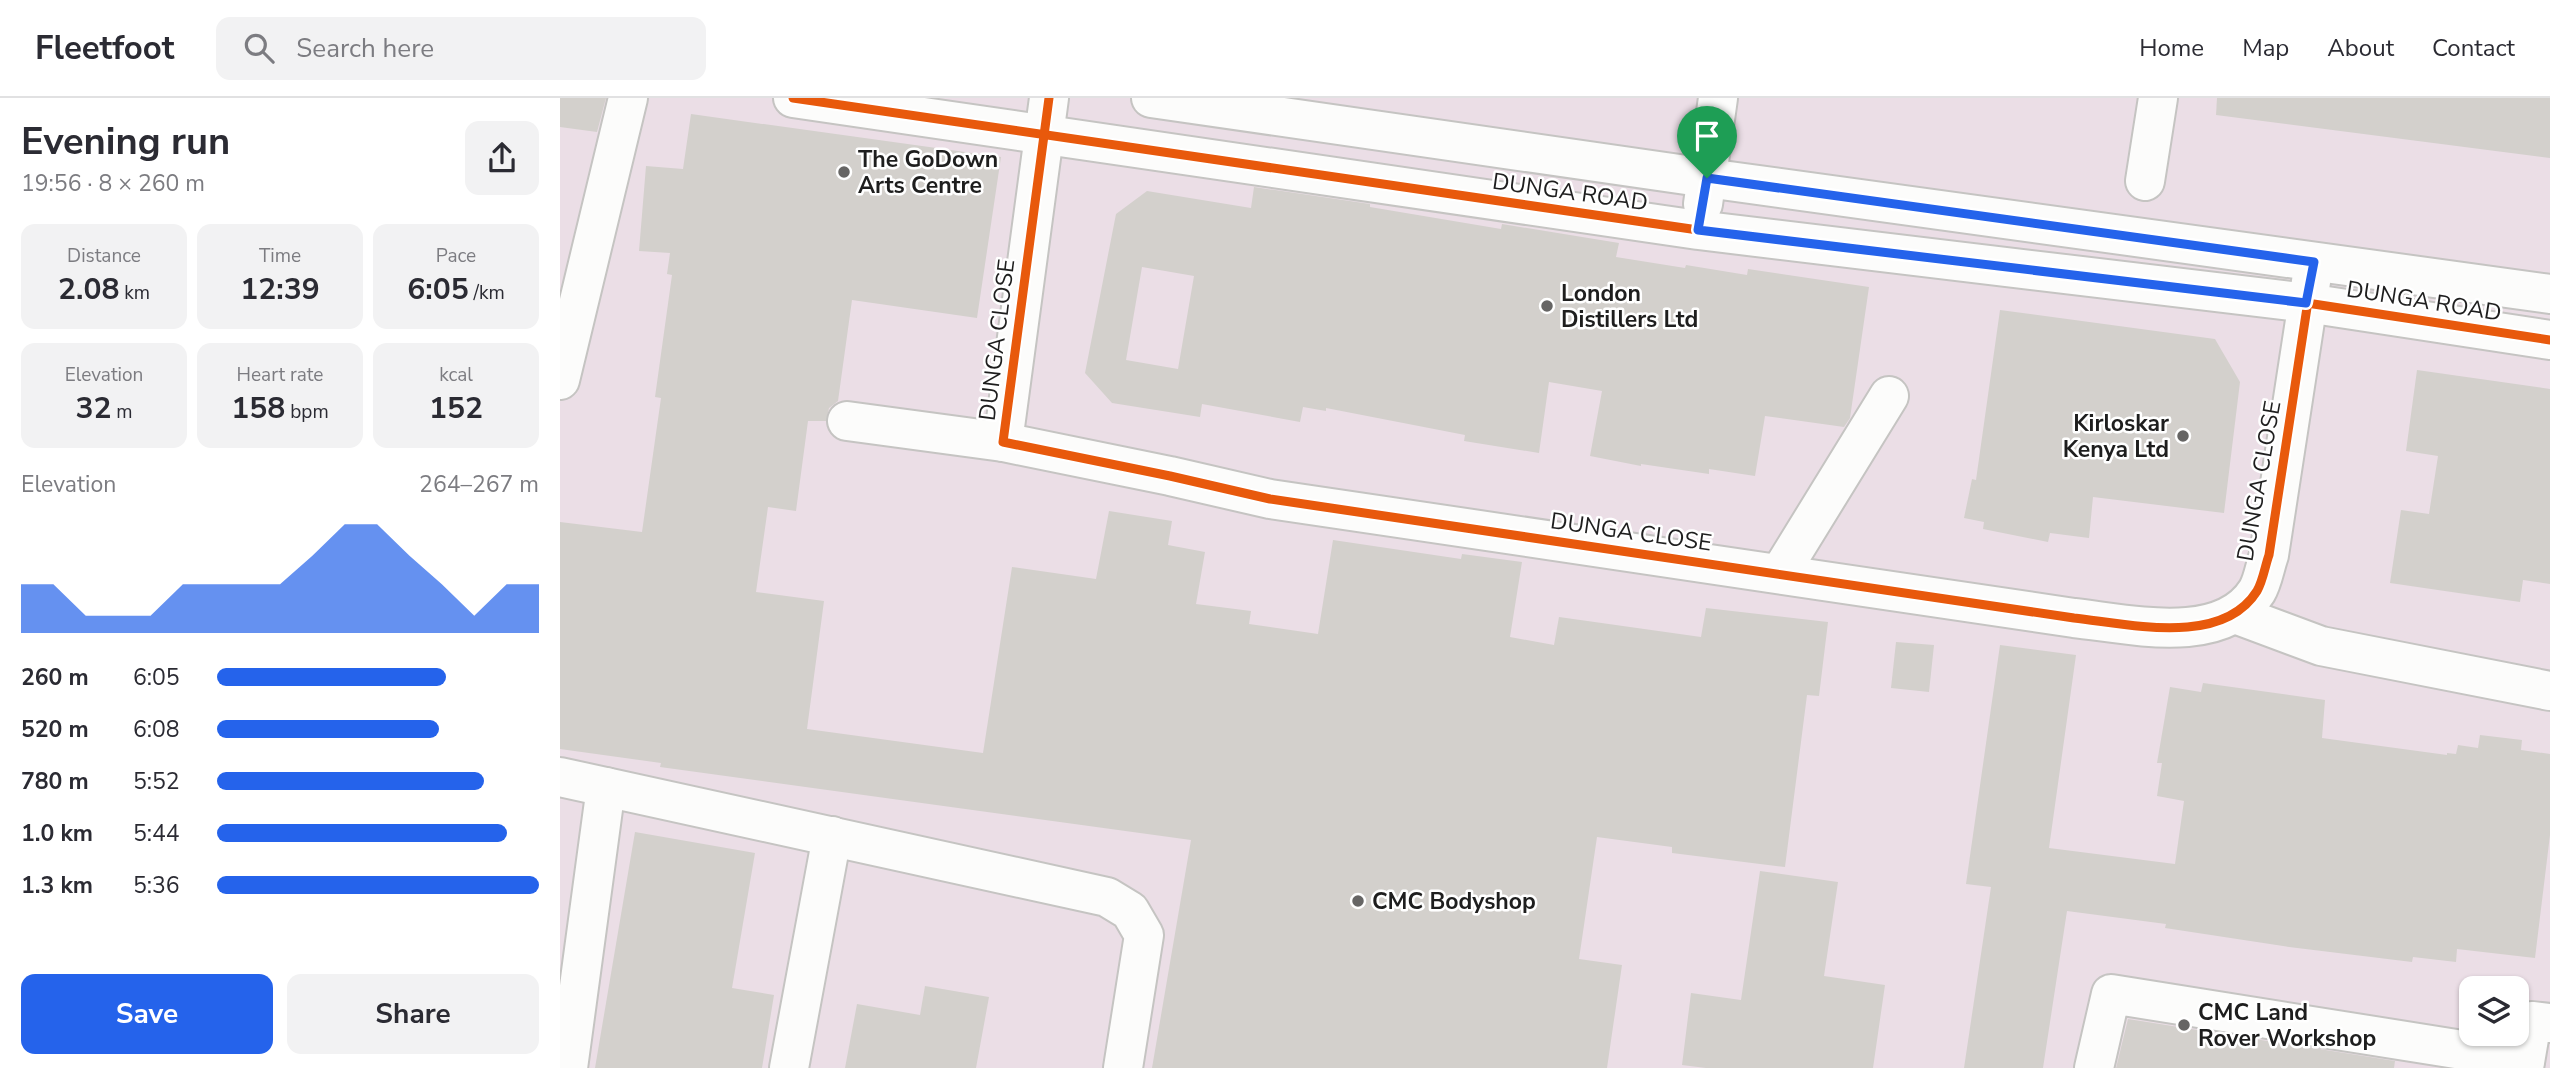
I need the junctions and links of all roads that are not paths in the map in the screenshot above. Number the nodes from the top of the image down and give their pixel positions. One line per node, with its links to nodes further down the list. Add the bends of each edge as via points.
1 (628, 98): 14 (street)
2 (793, 98): 6 (street, DUNGA ROAD)
3 (1151, 98): 7 (street, DUNGA ROAD)
4 (1717, 98): 7 (street)
5 (2158, 98): 9 (street)
6 (1046, 116): 8 (street, DUNGA ROAD); 17 (street, DUNGA CLOSE)
7 (1707, 178): 8 (street); 9 (street, DUNGA ROAD)
8 (1698, 230): 12 (street, DUNGA ROAD)
9 (2138, 238): 10 (street, DUNGA ROAD)
10 (2314, 262): 11 (street, DUNGA ROAD); 12 (street, DUNGA CLOSE)
11 (2550, 294)
12 (2306, 303): 13 (street, DUNGA ROAD); 19 (street, DUNGA CLOSE, via 2269,555 2258,590)
13 (2550, 340)
14 (560, 380)
15 (1889, 396): 18 (street)
16 (846, 421): 17 (street)
17 (1003, 442): 18 (street, DUNGA CLOSE, via 1270,499)
18 (1780, 573): 19 (street, DUNGA CLOSE, via 2160,627 2208,625)
19 (2235, 614): 20 (street, via 2321,646)
20 (2550, 691)
21 (560, 777): 22 (street)
22 (606, 787): 23 (street); 26 (street)
23 (832, 836): 27 (street); 28 (street, via 1107,897 1130,911 1144,936)
24 (2550, 1023): 25 (street, via 2532,1021)
25 (2525, 1064): 29 (street, via 2110,994)
26 (568, 1068)
27 (789, 1068)
28 (1123, 1068)
29 (2094, 1068)

